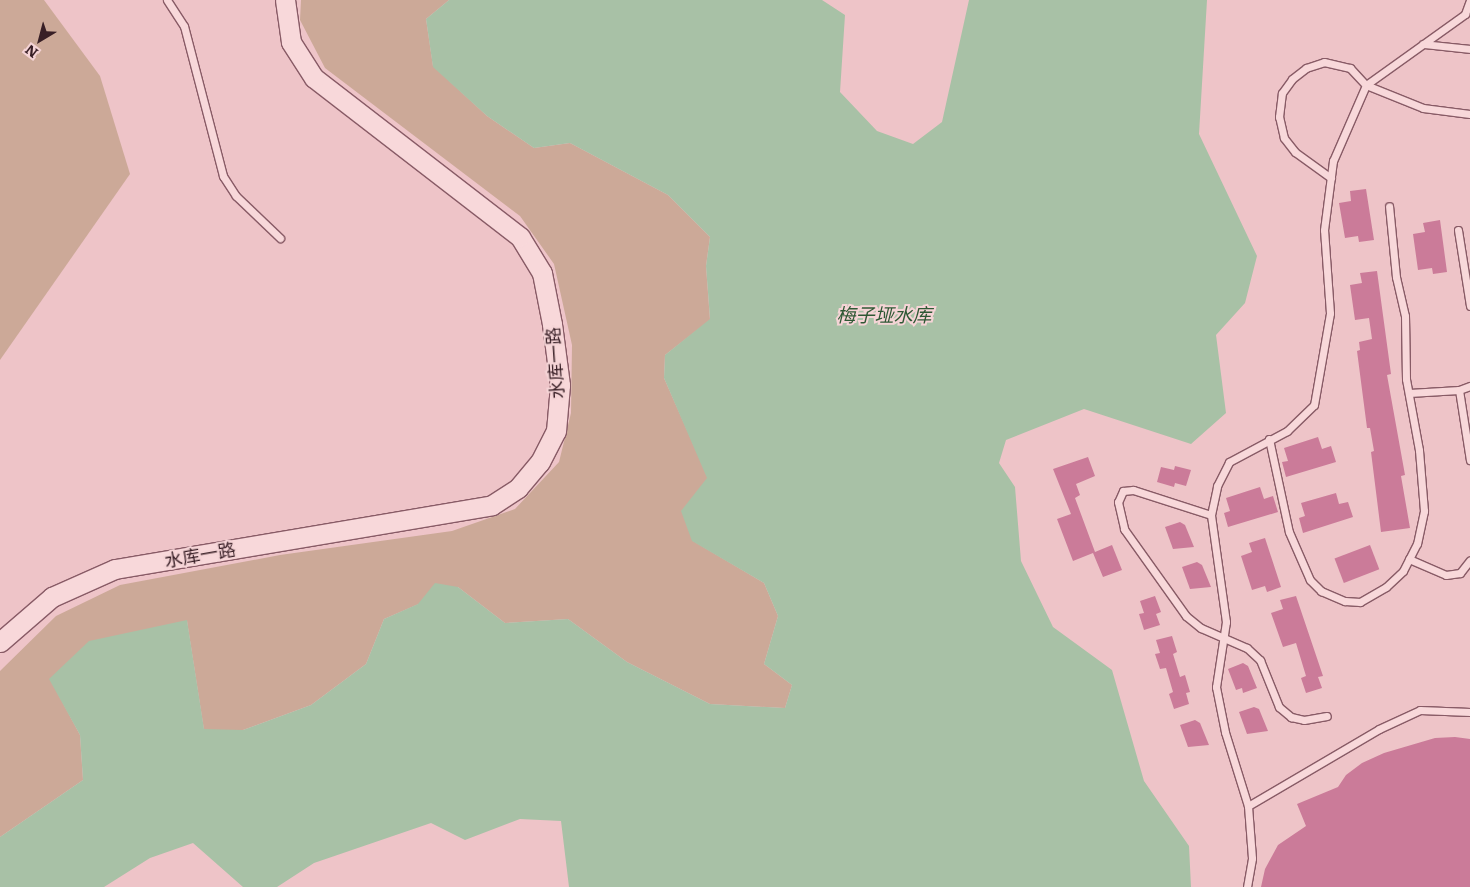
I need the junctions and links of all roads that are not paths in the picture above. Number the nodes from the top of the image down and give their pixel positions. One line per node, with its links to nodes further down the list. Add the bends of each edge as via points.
1 (167, 0): 11 (lane, via 184,26 223,176 236,196)
2 (286, 0): 22 (street, 水库一路, via 291,42 314,78 520,237 542,273 552,324 560,385 556,431 540,462 518,488 492,505 115,569 52,597)
3 (1470, 0): 4 (lane, via 1465,14)
4 (1423, 44): 5 (lane); 6 (lane)
5 (1470, 49)
6 (1366, 85): 7 (lane, via 1423,108); 8 (lane, via 1333,161); 8 (lane, via 1350,68 1324,62 1306,68 1292,79 1282,94 1279,117 1284,138 1302,158)
7 (1470, 114)
8 (1331, 178): 16 (lane, via 1324,230 1330,313 1314,405 1287,431)
9 (1389, 206): 15 (lane, via 1396,276 1405,316)
10 (1458, 230): 12 (lane)
11 (280, 238)
12 (1470, 306)
13 (1470, 386): 14 (lane)
14 (1459, 390): 15 (lane); 17 (lane)
15 (1409, 393): 19 (lane, via 1419,450 1424,510 1417,544)
16 (1269, 439): 18 (lane, via 1228,462 1217,486); 19 (lane, via 1289,532 1301,565 1321,591 1345,601 1360,602 1386,587 1403,571)
17 (1470, 460)
18 (1211, 515): 21 (lane, via 1220,565); 21 (lane, via 1133,490 1123,491 1118,502 1124,529 1166,592 1201,628)
19 (1409, 558): 20 (lane, via 1446,575 1460,573)
20 (1470, 560)
21 (1224, 637): 24 (lane, via 1247,648 1260,660 1279,707 1291,717 1304,720); 25 (lane, via 1216,687 1225,732)
22 (0, 642)
23 (1470, 712): 25 (lane, via 1420,710 1379,729)
24 (1327, 716)
25 (1248, 806): 26 (lane, via 1252,858)
26 (1247, 887)

